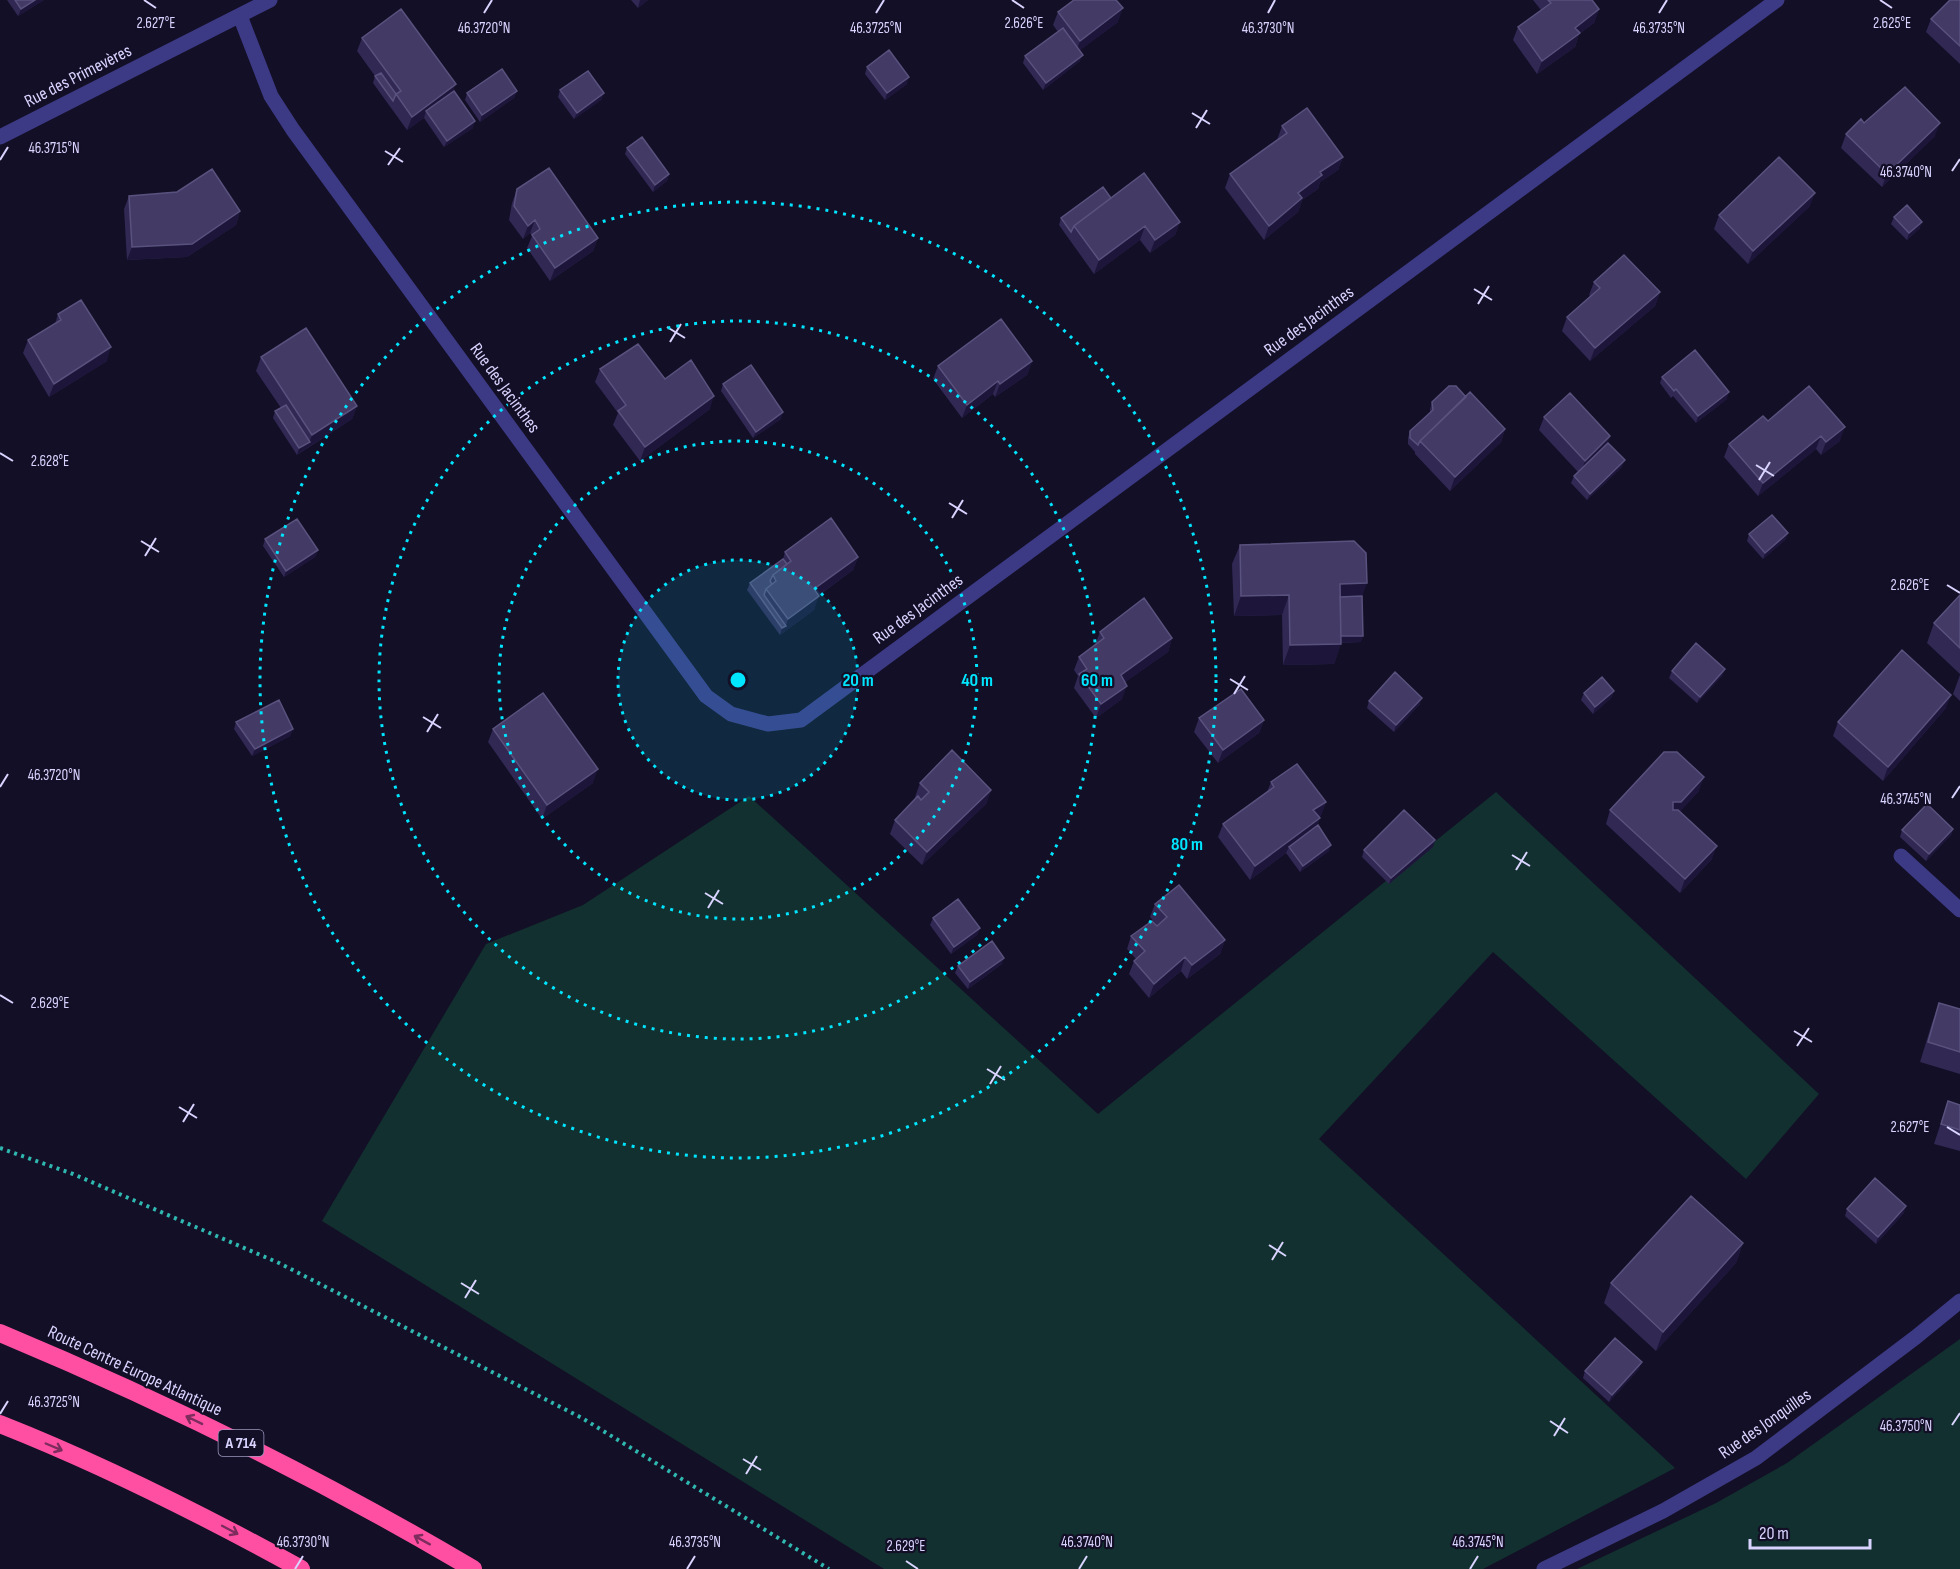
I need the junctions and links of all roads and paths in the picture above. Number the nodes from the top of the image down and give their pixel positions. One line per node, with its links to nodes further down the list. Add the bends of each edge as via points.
1 (270, 0): 3 (street, Rue des Primevères)
2 (1777, 0): 3 (street, Rue des Jacinthes, via 801,720 768,724 731,714 706,696 293,130 272,96)
3 (240, 16): 4 (street, Rue des Primevères)
4 (0, 137)
5 (1901, 855): 6 (street)
6 (1960, 910)
7 (0, 1148): 13 (path, via 73,1174 289,1268 582,1418)
8 (1960, 1301): 14 (street, Rue des Jonquilles, via 1756,1458 1663,1511)
9 (0, 1333): 12 (highway, Route Centre Europe Atlantique / A 714, one-way to 9, via 246,1445)
10 (0, 1424): 11 (highway, one-way to 11, via 156,1493)
11 (301, 1569)
12 (473, 1569)
13 (829, 1569)
14 (1544, 1569)

